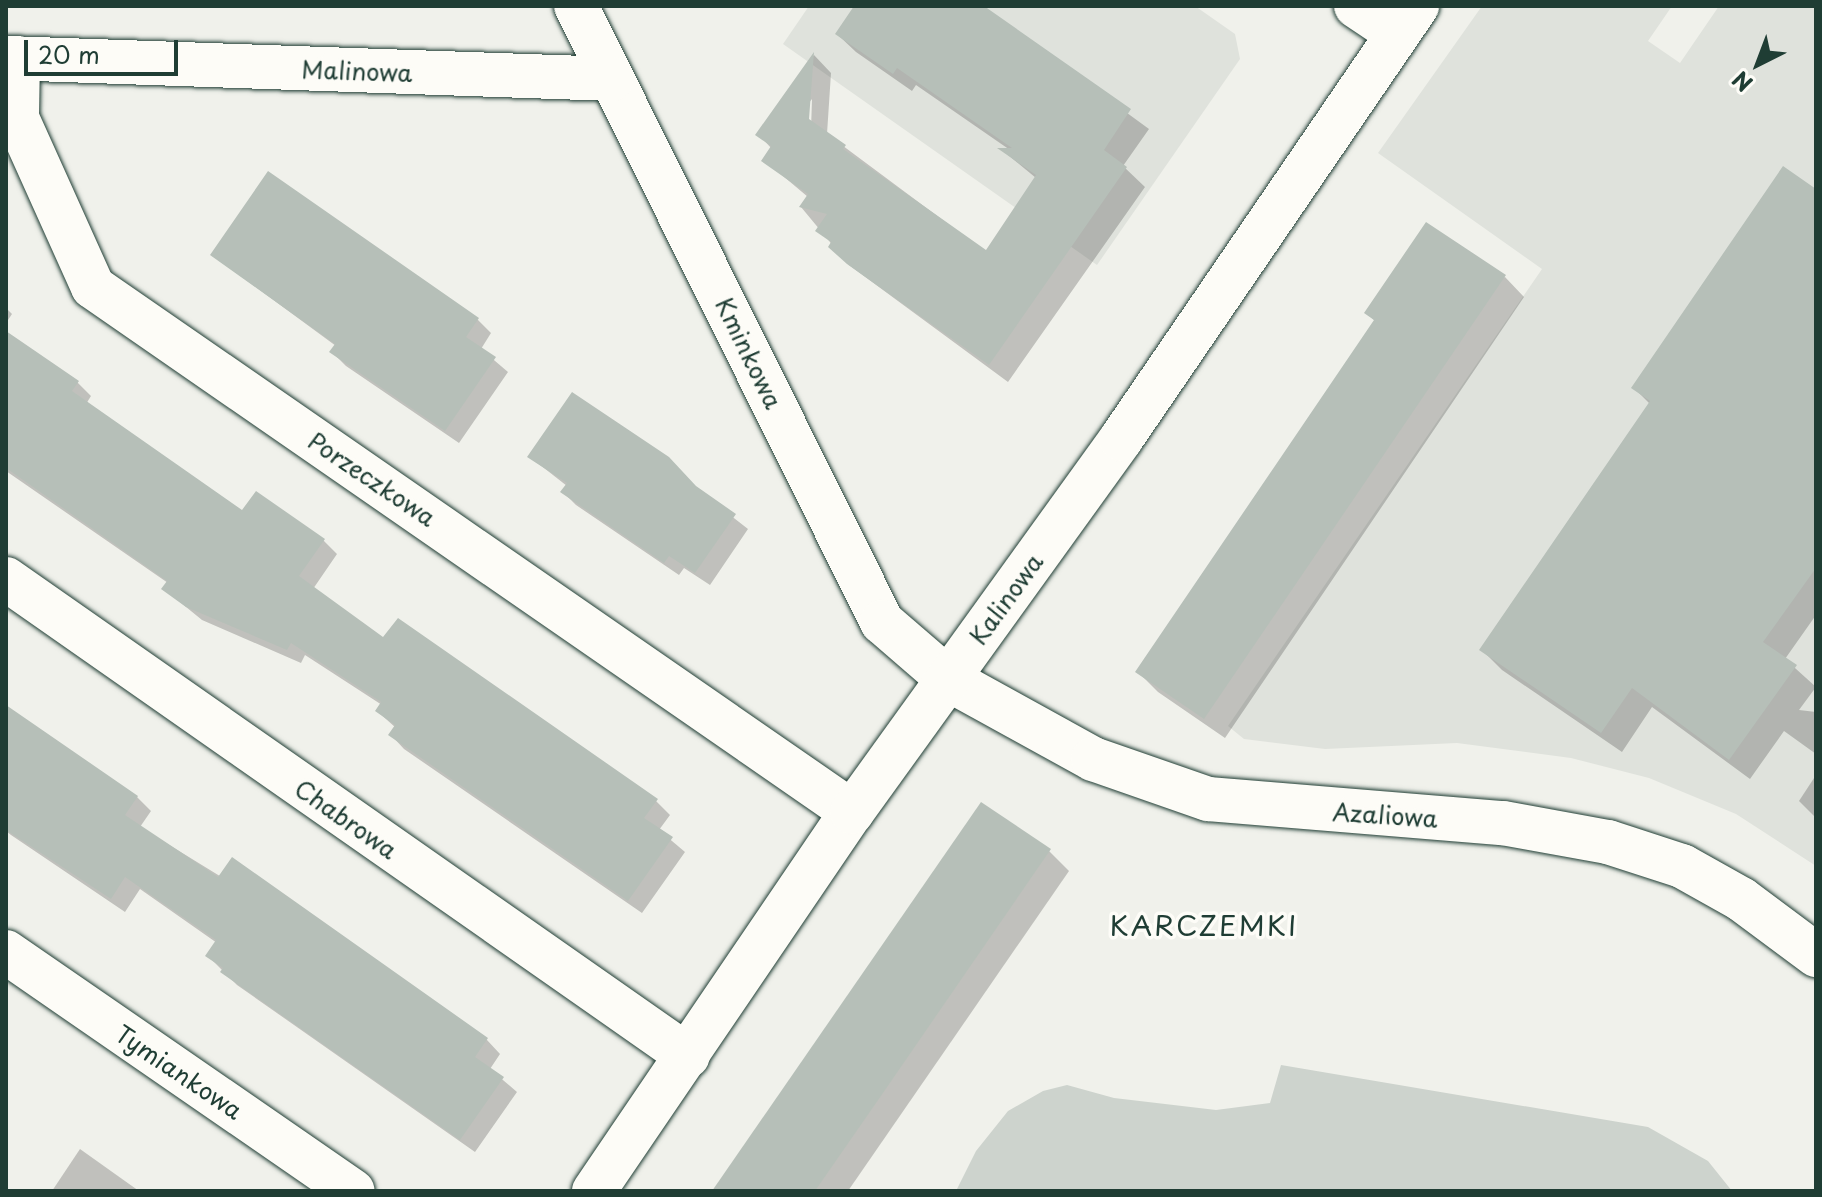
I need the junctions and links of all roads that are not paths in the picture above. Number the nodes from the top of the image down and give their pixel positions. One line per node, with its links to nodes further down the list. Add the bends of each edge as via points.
1 (576, 6): 5 (street, Kminkowa)
2 (1356, 6): 3 (street)
3 (1407, 20): 7 (street, Kalinowa)
4 (12, 58): 5 (street, Malinowa); 8 (street, Porzeczkowa, via 17,118 93,287)
5 (612, 79): 7 (street, Kminkowa, via 882,622)
6 (6, 579): 11 (street, Chabrowa)
7 (948, 679): 8 (street, Kalinowa); 10 (street, Azaliowa, via 1093,759 1208,799 1503,823 1608,842 1682,866 1741,899)
8 (852, 812): 11 (street, Kalinowa)
9 (6, 952): 12 (street, Tymiankowa)
10 (1816, 955)
11 (688, 1056): 13 (street, Kalinowa)
12 (353, 1191)
13 (594, 1191)

